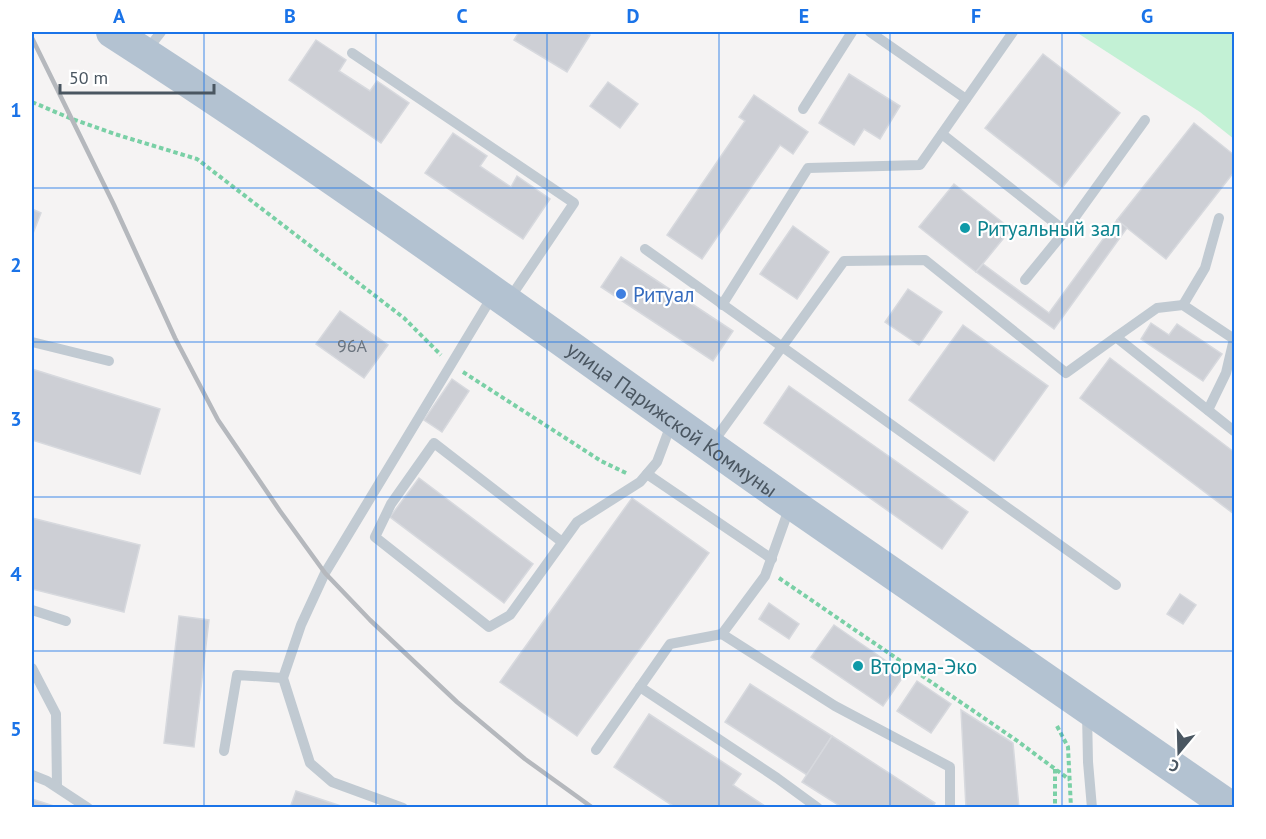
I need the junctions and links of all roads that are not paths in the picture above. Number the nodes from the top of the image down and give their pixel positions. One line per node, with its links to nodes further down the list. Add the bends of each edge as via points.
1 (112, 32): 5 (main road, улица Парижской Коммуны)
2 (852, 32): 8 (lane)
3 (870, 32): 7 (lane)
4 (1013, 32): 7 (lane)
5 (153, 42): 15 (main road, улица Парижской Коммуны)
6 (352, 53): 15 (lane, via 574,203)
7 (966, 99): 10 (lane)
8 (803, 110)
9 (1145, 120): 12 (lane)
10 (942, 134): 12 (lane); 16 (lane, via 920,165 808,168)
11 (1219, 218): 17 (lane, via 1205,268)
12 (1065, 231): 14 (lane)
13 (645, 249): 16 (lane)
14 (1024, 280)
15 (501, 297): 23 (main road, улица Парижской Коммуны); 35 (lane, via 451,364 325,573)
16 (722, 305): 20 (lane)
17 (1183, 305): 18 (lane, via 1157,308); 22 (lane, via 1234,339 1226,373)
18 (1116, 337): 20 (lane, via 1066,373 925,260 844,261); 22 (lane)
19 (32, 342): 21 (lane)
20 (783, 348): 25 (lane); 30 (lane)
21 (109, 361)
22 (1208, 410): 24 (lane)
23 (673, 418): 25 (main road, улица Парижской Коммуны); 26 (lane, via 657,462)
24 (1234, 431)
25 (711, 445): 27 (main road, улица Парижской Коммуны)
26 (646, 474): 28 (lane, via 640,482 577,522); 29 (lane)
27 (792, 503): 29 (lane); 37 (main road, улица Парижской Коммуны)
28 (562, 542): 28 (lane, via 510,615 489,627 375,537 391,504 434,443)
29 (772, 559): 33 (lane, via 765,576)
30 (1116, 585)
31 (32, 610): 32 (lane)
32 (66, 621)
33 (722, 634): 36 (lane, via 670,644); 45 (lane, via 835,706 950,766)
34 (32, 668): 41 (lane, via 56,714)
35 (283, 678): 39 (lane, via 237,675); 43 (lane, via 310,764 332,782)
36 (640, 687): 38 (lane); 44 (lane)
37 (1087, 707): 46 (lane); 47 (main road, улица Парижской Коммуны)
38 (596, 750)
39 (224, 751)
40 (32, 775): 41 (lane)
41 (57, 787): 42 (lane)
42 (89, 807)
43 (403, 807)
44 (818, 807)
45 (950, 807)
46 (1092, 807)
47 (1232, 807)

